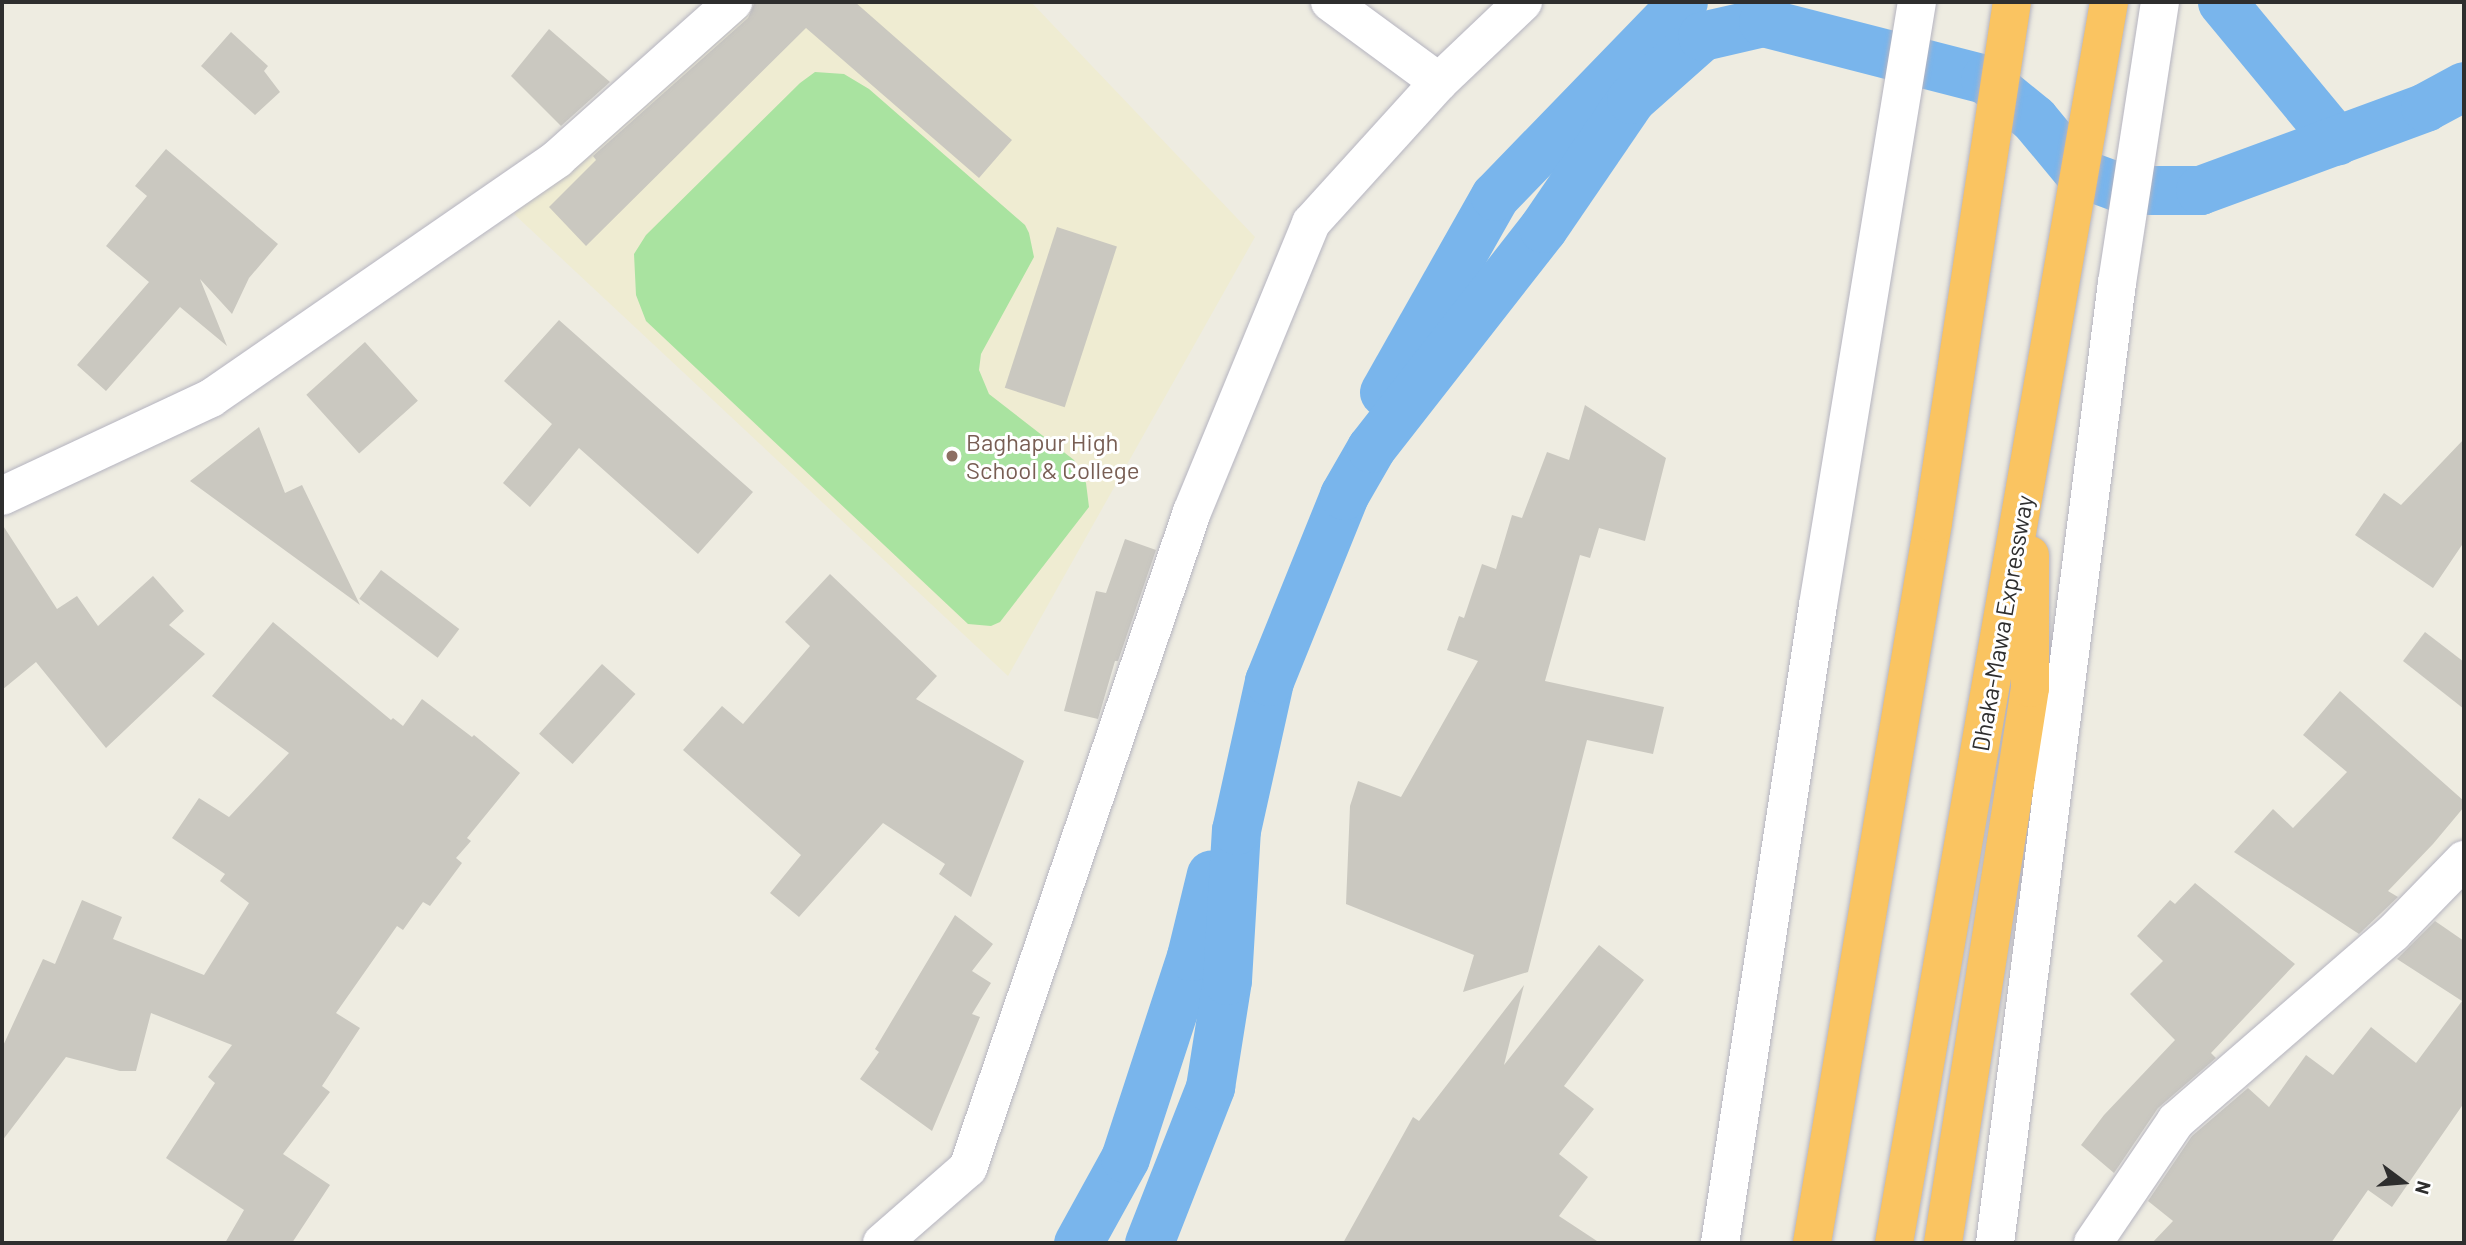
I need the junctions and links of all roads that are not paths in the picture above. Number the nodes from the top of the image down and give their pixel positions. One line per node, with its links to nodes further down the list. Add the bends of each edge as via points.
1 (733, 2): 10 (street, via 557,159 211,398)
2 (1330, 2): 8 (street)
3 (1523, 2): 8 (street)
4 (1917, 2): 13 (street)
5 (2012, 2): 14 (highway, via 1933,523)
6 (2109, 2): 9 (highway, Dhaka-Mawa Expressway)
7 (2160, 2): 17 (street, via 2117,283)
8 (1439, 82): 12 (street, via 1311,223 1192,512 968,1168)
9 (2026, 486): 15 (highway, Dhaka-Mawa Expressway); 16 (highway, via 2032,595 2030,688)
10 (2, 496)
11 (2464, 860): 18 (street, via 2393,933 2176,1121)
12 (882, 1243)
13 (1720, 1243)
14 (1812, 1243)
15 (1894, 1243)
16 (1943, 1243)
17 (1995, 1243)
18 (2093, 1243)

